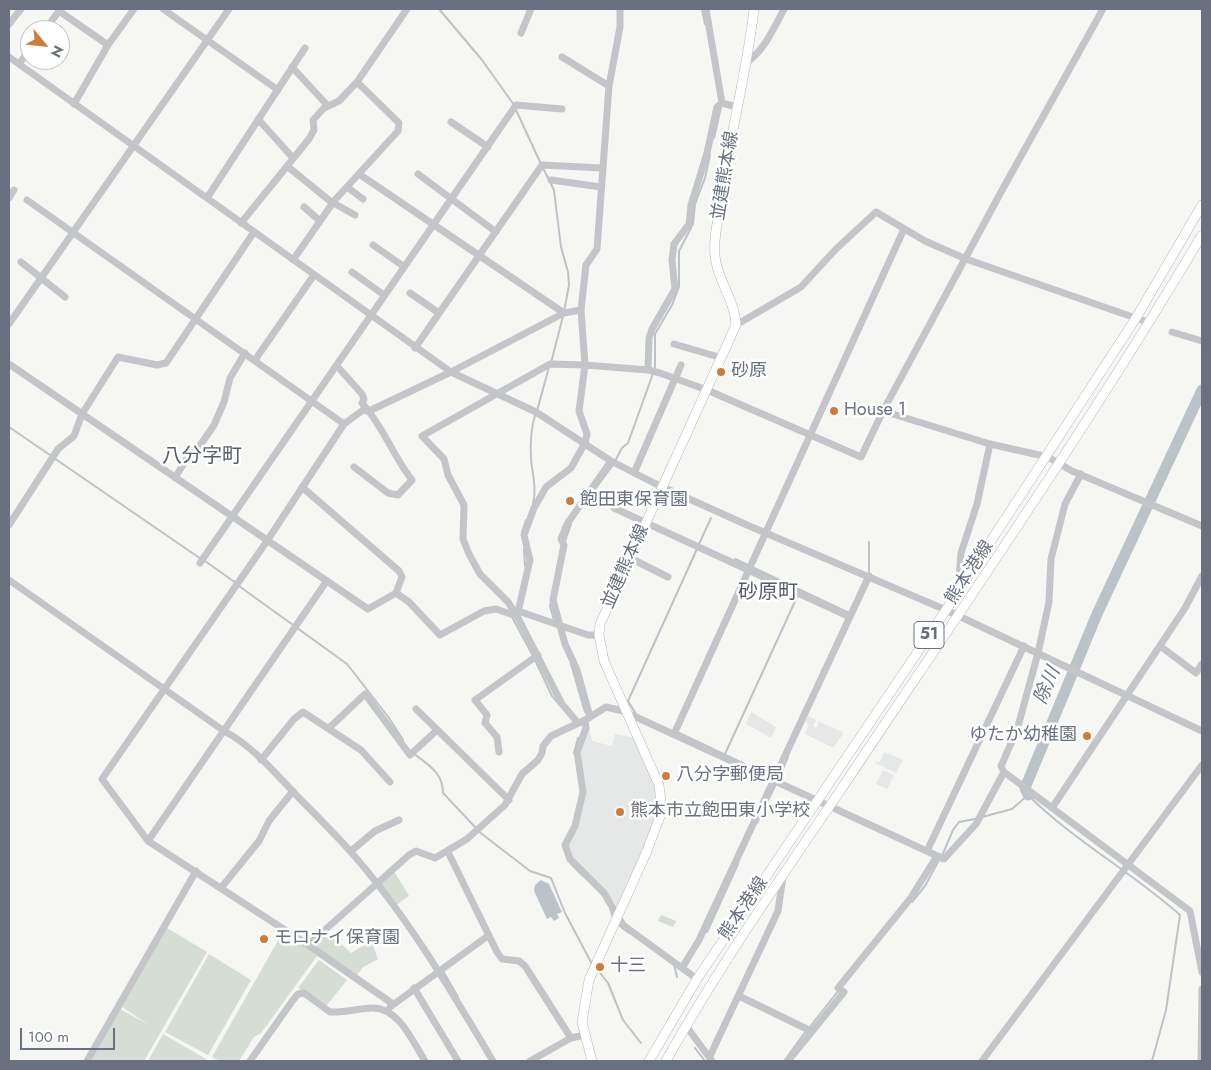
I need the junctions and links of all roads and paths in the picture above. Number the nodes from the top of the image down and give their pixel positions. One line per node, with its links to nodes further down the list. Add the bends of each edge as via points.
1 (20, 9): 13 (street)
2 (134, 9): 16 (street)
3 (163, 9): 15 (street)
4 (229, 9): 15 (street)
5 (407, 9): 23 (street)
6 (530, 9): 14 (street)
7 (620, 9): 24 (street)
8 (706, 9): 26 (street)
9 (754, 9): 20 (main road, 並建熊本線)
10 (784, 9): 20 (street, via 772,32)
11 (1103, 9): 63 (street)
12 (59, 10): 16 (street)
13 (9, 24)
14 (520, 33)
15 (206, 40): 25 (street); 33 (street)
16 (108, 45): 27 (street)
17 (305, 48): 22 (street)
18 (9, 57): 21 (street)
19 (562, 57): 24 (street)
20 (747, 62): 29 (main road, 並建熊本線)
21 (19, 64): 27 (street)
22 (292, 68): 25 (street); 28 (street)
23 (357, 82): 28 (street, via 334,105); 38 (street, via 399,125 398,131)
24 (610, 86): 37 (street)
25 (278, 90): 31 (street)
26 (722, 103): 29 (street); 93 (street, via 717,107 689,224 674,244 675,289 652,329)
27 (74, 104): 33 (street)
28 (328, 106): 35 (street, via 313,120 312,134)
29 (737, 107): 81 (main road, 並建熊本線, via 715,247 719,273 734,310)
30 (562, 110): 34 (street, via 516,105)
31 (258, 119): 35 (street); 45 (street)
32 (451, 122): 34 (street)
33 (133, 145): 45 (street); 57 (street)
34 (488, 147): 47 (street)
35 (293, 158): 36 (street)
36 (287, 166): 49 (street); 54 (street)
37 (602, 168): 42 (street); 59 (street, via 542,165)
38 (359, 174): 41 (street); 55 (street)
39 (418, 174): 47 (street)
40 (551, 180): 42 (street)
41 (347, 187): 46 (street); 49 (street)
42 (601, 187): 73 (street, via 597,249 586,265)
43 (14, 190): 44 (street)
44 (9, 198)
45 (207, 198): 54 (street)
46 (363, 199)
47 (450, 199): 55 (street); 59 (street)
48 (27, 200): 57 (street)
49 (334, 201): 52 (street); 53 (street)
50 (1202, 206): 78 (main road, 熊本港線 / 51)
51 (304, 208): 53 (street)
52 (356, 215)
53 (320, 221): 64 (street)
54 (241, 223): 58 (street)
55 (432, 224): 62 (street); 66 (street)
56 (904, 229): 63 (street); 81 (street, via 876,212 801,288); 103 (street)
57 (72, 231): 69 (street); 77 (street)
58 (254, 232): 64 (street); 77 (street)
59 (496, 232): 62 (street)
60 (1202, 235): 79 (main road, 熊本港線 / 51)
61 (373, 245): 66 (street)
62 (479, 255): 74 (street); 75 (street)
63 (966, 259): 78 (street); 99 (street)
64 (293, 260): 68 (street)
65 (21, 262): 69 (street)
66 (404, 266): 71 (street)
67 (352, 272): 71 (street)
68 (314, 275): 76 (street); 88 (street)
69 (41, 276): 72 (street); 80 (street)
70 (410, 293): 74 (street)
71 (384, 295): 76 (street)
72 (65, 297)
73 (581, 310): 75 (street); 90 (street)
74 (439, 313): 85 (street)
75 (564, 313): 94 (street)
76 (370, 316): 85 (street); 92 (street)
77 (194, 318): 86 (street); 101 (street, via 166,363 157,365 118,357)
78 (1136, 318): 79 (street); 106 (main road, 熊本港線 / 51)
79 (1150, 323): 108 (main road, 熊本港線 / 51)
80 (9, 324)
81 (736, 325): 87 (main road, 並建熊本線)
82 (1172, 332): 83 (street)
83 (1202, 342)
84 (674, 344): 87 (street)
85 (415, 348): 94 (street)
86 (245, 353): 88 (street); 112 (street, via 230,378 214,425)
87 (722, 358): 96 (main road, 並建熊本線)
88 (255, 360): 98 (street)
89 (9, 364): 101 (street)
90 (585, 365): 93 (street); 97 (street, via 550,364); 104 (street, via 579,412 587,434)
91 (681, 365): 95 (street)
92 (337, 366): 98 (street); 100 (street, via 362,394 362,403)
93 (648, 370): 95 (street)
94 (451, 372): 97 (street); 100 (street)
95 (675, 379): 96 (street); 110 (street)
96 (706, 390): 103 (street); 114 (main road, 並建熊本線)
97 (497, 394): 104 (street, via 541,415); 133 (street, via 422,436 444,459 448,475 464,505 463,539 469,554 480,574)
98 (312, 400): 102 (street); 116 (street)
99 (883, 411): 103 (street, via 861,457); 105 (street)
100 (369, 412): 102 (street, via 363,410); 109 (street, via 412,480 398,495 388,493)
101 (82, 414): 112 (street); 118 (street, via 74,436 58,449)
102 (344, 424): 113 (street)
103 (809, 435): 120 (street)
104 (585, 443): 107 (street); 133 (street, via 571,468 546,487 534,508 524,535 530,560)
105 (990, 444): 106 (street); 130 (street, via 962,554)
106 (1045, 456): 108 (street); 130 (main road, 熊本港線 / 51)
107 (611, 461): 110 (street); 136 (street, via 567,524 561,539 564,545 553,600)
108 (1059, 462): 111 (street); 134 (main road, 熊本港線 / 51)
109 (354, 467)
110 (634, 473): 114 (street)
111 (1081, 474): 119 (street); 140 (street, via 1065,504 1051,560 1049,602)
112 (175, 478): 116 (street)
113 (302, 486): 121 (street); 131 (street, via 399,571 402,577)
114 (662, 487): 117 (main road, 並建熊本線); 120 (street)
115 (614, 508): 117 (street)
116 (232, 517): 121 (street); 123 (street)
117 (646, 522): 122 (main road, 並建熊本線); 124 (street)
118 (9, 525)
119 (1202, 526)
120 (765, 533): 124 (street); 125 (street)
121 (267, 541): 129 (street); 143 (street)
122 (630, 558): 127 (street); 137 (main road, 並建熊本線, via 602,619)
123 (200, 563)
124 (747, 571): 135 (street); 152 (street)
125 (869, 576): 132 (street); 135 (street)
126 (1202, 576): 139 (street)
127 (668, 578)
128 (9, 580): 143 (street)
129 (326, 582): 131 (street, via 368,609); 149 (street)
130 (958, 592): 132 (main road, 熊本港線 / 51)
131 (396, 593): 133 (street, via 403,596 440,635 484,611 496,609)
132 (946, 610): 134 (street); 161 (main road, 熊本港線 / 51)
133 (517, 614): 136 (street); 141 (street)
134 (957, 614): 138 (street); 162 (main road, 熊本港線 / 51)
135 (850, 618): 157 (street)
136 (559, 625): 137 (street); 147 (street, via 577,670)
137 (599, 635): 146 (main road, 並建熊本線, via 604,661)
138 (1024, 646): 140 (street); 166 (street)
139 (1160, 646): 142 (street, via 1196,673); 144 (street)
140 (1038, 653): 144 (street); 156 (street, via 1017,730 1001,766)
141 (538, 655): 147 (street, via 562,704); 153 (street, via 474,700 486,715 485,723 497,737)
142 (1202, 664)
143 (164, 689): 149 (street); 165 (street, via 102,779)
144 (1127, 695): 151 (street); 163 (street)
145 (416, 709): 150 (street)
146 (629, 714): 147 (street, via 606,707); 152 (street); 175 (main road, 並建熊本線, via 659,785 662,811)
147 (584, 720): 160 (street, via 551,736 538,760 522,774); 175 (street, via 586,728 577,752 583,792 575,826 566,845 570,859 604,893)
148 (329, 728): 150 (street, via 365,694 410,756); 154 (street, via 308,713 300,712); 158 (street, via 362,750)
149 (224, 731): 154 (street, via 238,738); 165 (street)
150 (436, 731): 160 (street)
151 (1202, 731)
152 (674, 734): 157 (street)
153 (499, 752)
154 (261, 760): 159 (street)
155 (1202, 765): 170 (street)
156 (1004, 772): 163 (street); 169 (street, via 976,824 944,859)
157 (773, 781): 161 (street); 178 (street, via 699,940)
158 (390, 782)
159 (293, 791): 167 (street); 174 (street)
160 (509, 800): 168 (street, via 468,840)
161 (816, 800): 162 (street); 181 (main road, 熊本港線 / 51)
162 (830, 806): 166 (street); 172 (main road, 熊本港線 / 51)
163 (1052, 808): 170 (street)
164 (399, 820): 167 (street, via 375,831)
165 (148, 841): 171 (street)
166 (927, 850): 169 (street)
167 (350, 851): 173 (street)
168 (448, 852): 173 (street, via 435,858 416,852); 176 (street)
169 (937, 856): 188 (street, via 910,899 838,988 844,992)
170 (1129, 865): 180 (street, via 1190,911); 202 (street)
171 (196, 871): 174 (street); 192 (street)
172 (783, 876): 184 (street, via 778,911); 187 (main road, 熊本港線 / 51)
173 (376, 883): 177 (street); 179 (street)
174 (221, 888): 177 (street)
175 (617, 918): 178 (street); 189 (main road, 並建熊本線, via 587,989 582,1022)
176 (489, 934): 179 (street); 190 (street, via 502,959 519,961 525,966)
177 (308, 945): 185 (street)
178 (682, 968): 181 (street)
179 (438, 970): 182 (street); 196 (street)
180 (1202, 972)
181 (697, 979): 199 (main road, 熊本港線 / 51)
182 (414, 988): 185 (street); 195 (street)
183 (1202, 988): 203 (street)
184 (739, 996): 188 (street); 191 (street)
185 (393, 1004): 186 (street)
186 (386, 1010): 193 (street, via 330,1012 304,992 298,994); 194 (street, via 396,1017)
187 (686, 1026): 191 (street); 200 (main road, 熊本港線 / 51)
188 (812, 1031): 201 (street)
189 (585, 1035): 190 (street); 198 (main road, 並建熊本線)
190 (571, 1038): 197 (street)
191 (711, 1059)
192 (87, 1061)
193 (250, 1061)
194 (425, 1061)
195 (458, 1061)
196 (493, 1061)
197 (530, 1061)
198 (592, 1061)
199 (649, 1061)
200 (666, 1061)
201 (788, 1061)
202 (982, 1061)
203 (1201, 1061)

